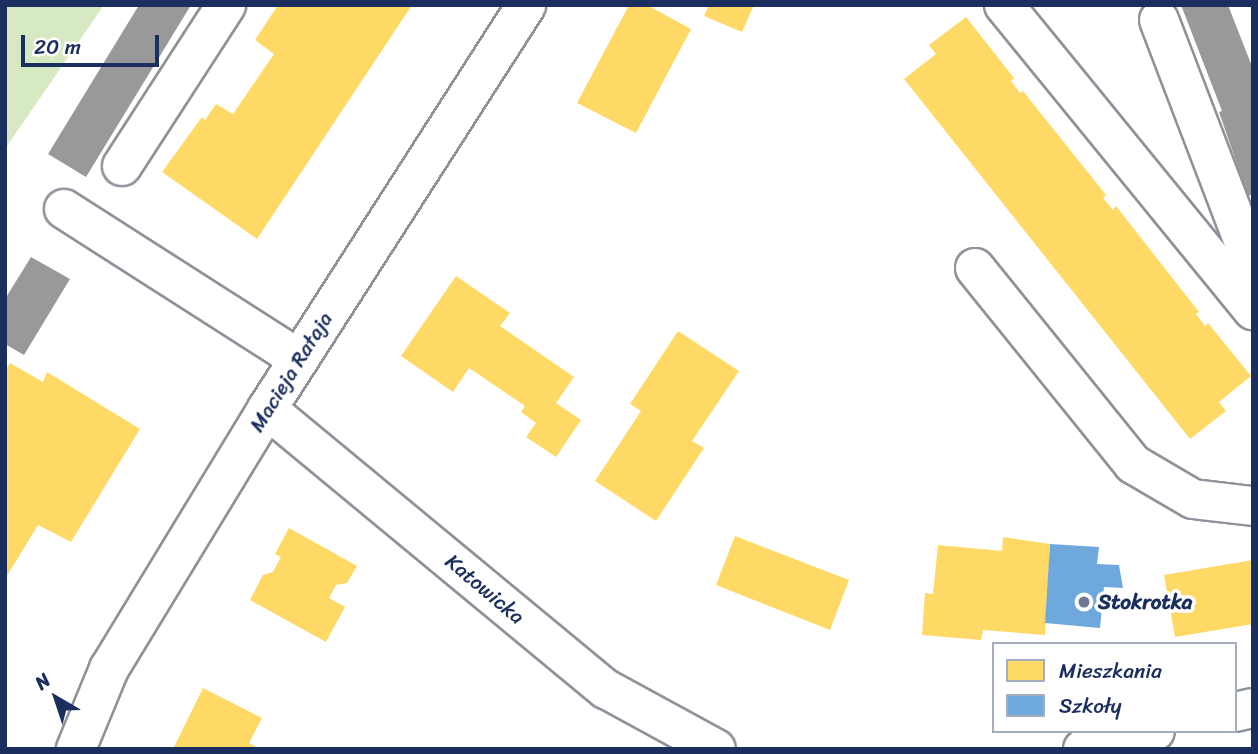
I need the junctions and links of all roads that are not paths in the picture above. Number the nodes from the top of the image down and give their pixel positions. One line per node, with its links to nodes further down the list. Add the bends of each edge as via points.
1 (226, 5): 5 (street)
2 (526, 5): 10 (street, Macieja Rataja)
3 (1004, 5): 9 (street)
4 (1159, 20): 7 (street)
5 (122, 166)
6 (64, 209): 10 (street)
7 (1253, 266)
8 (975, 268): 12 (street, via 1133,464 1194,499)
9 (1253, 310)
10 (299, 359): 11 (street, Macieja Rataja)
11 (267, 409): 14 (street, Macieja Rataja, via 109,669); 15 (street, Katowicka, via 606,690)
12 (1253, 506)
13 (1147, 733): 16 (street)
14 (76, 749)
15 (716, 749)
16 (1083, 749)

